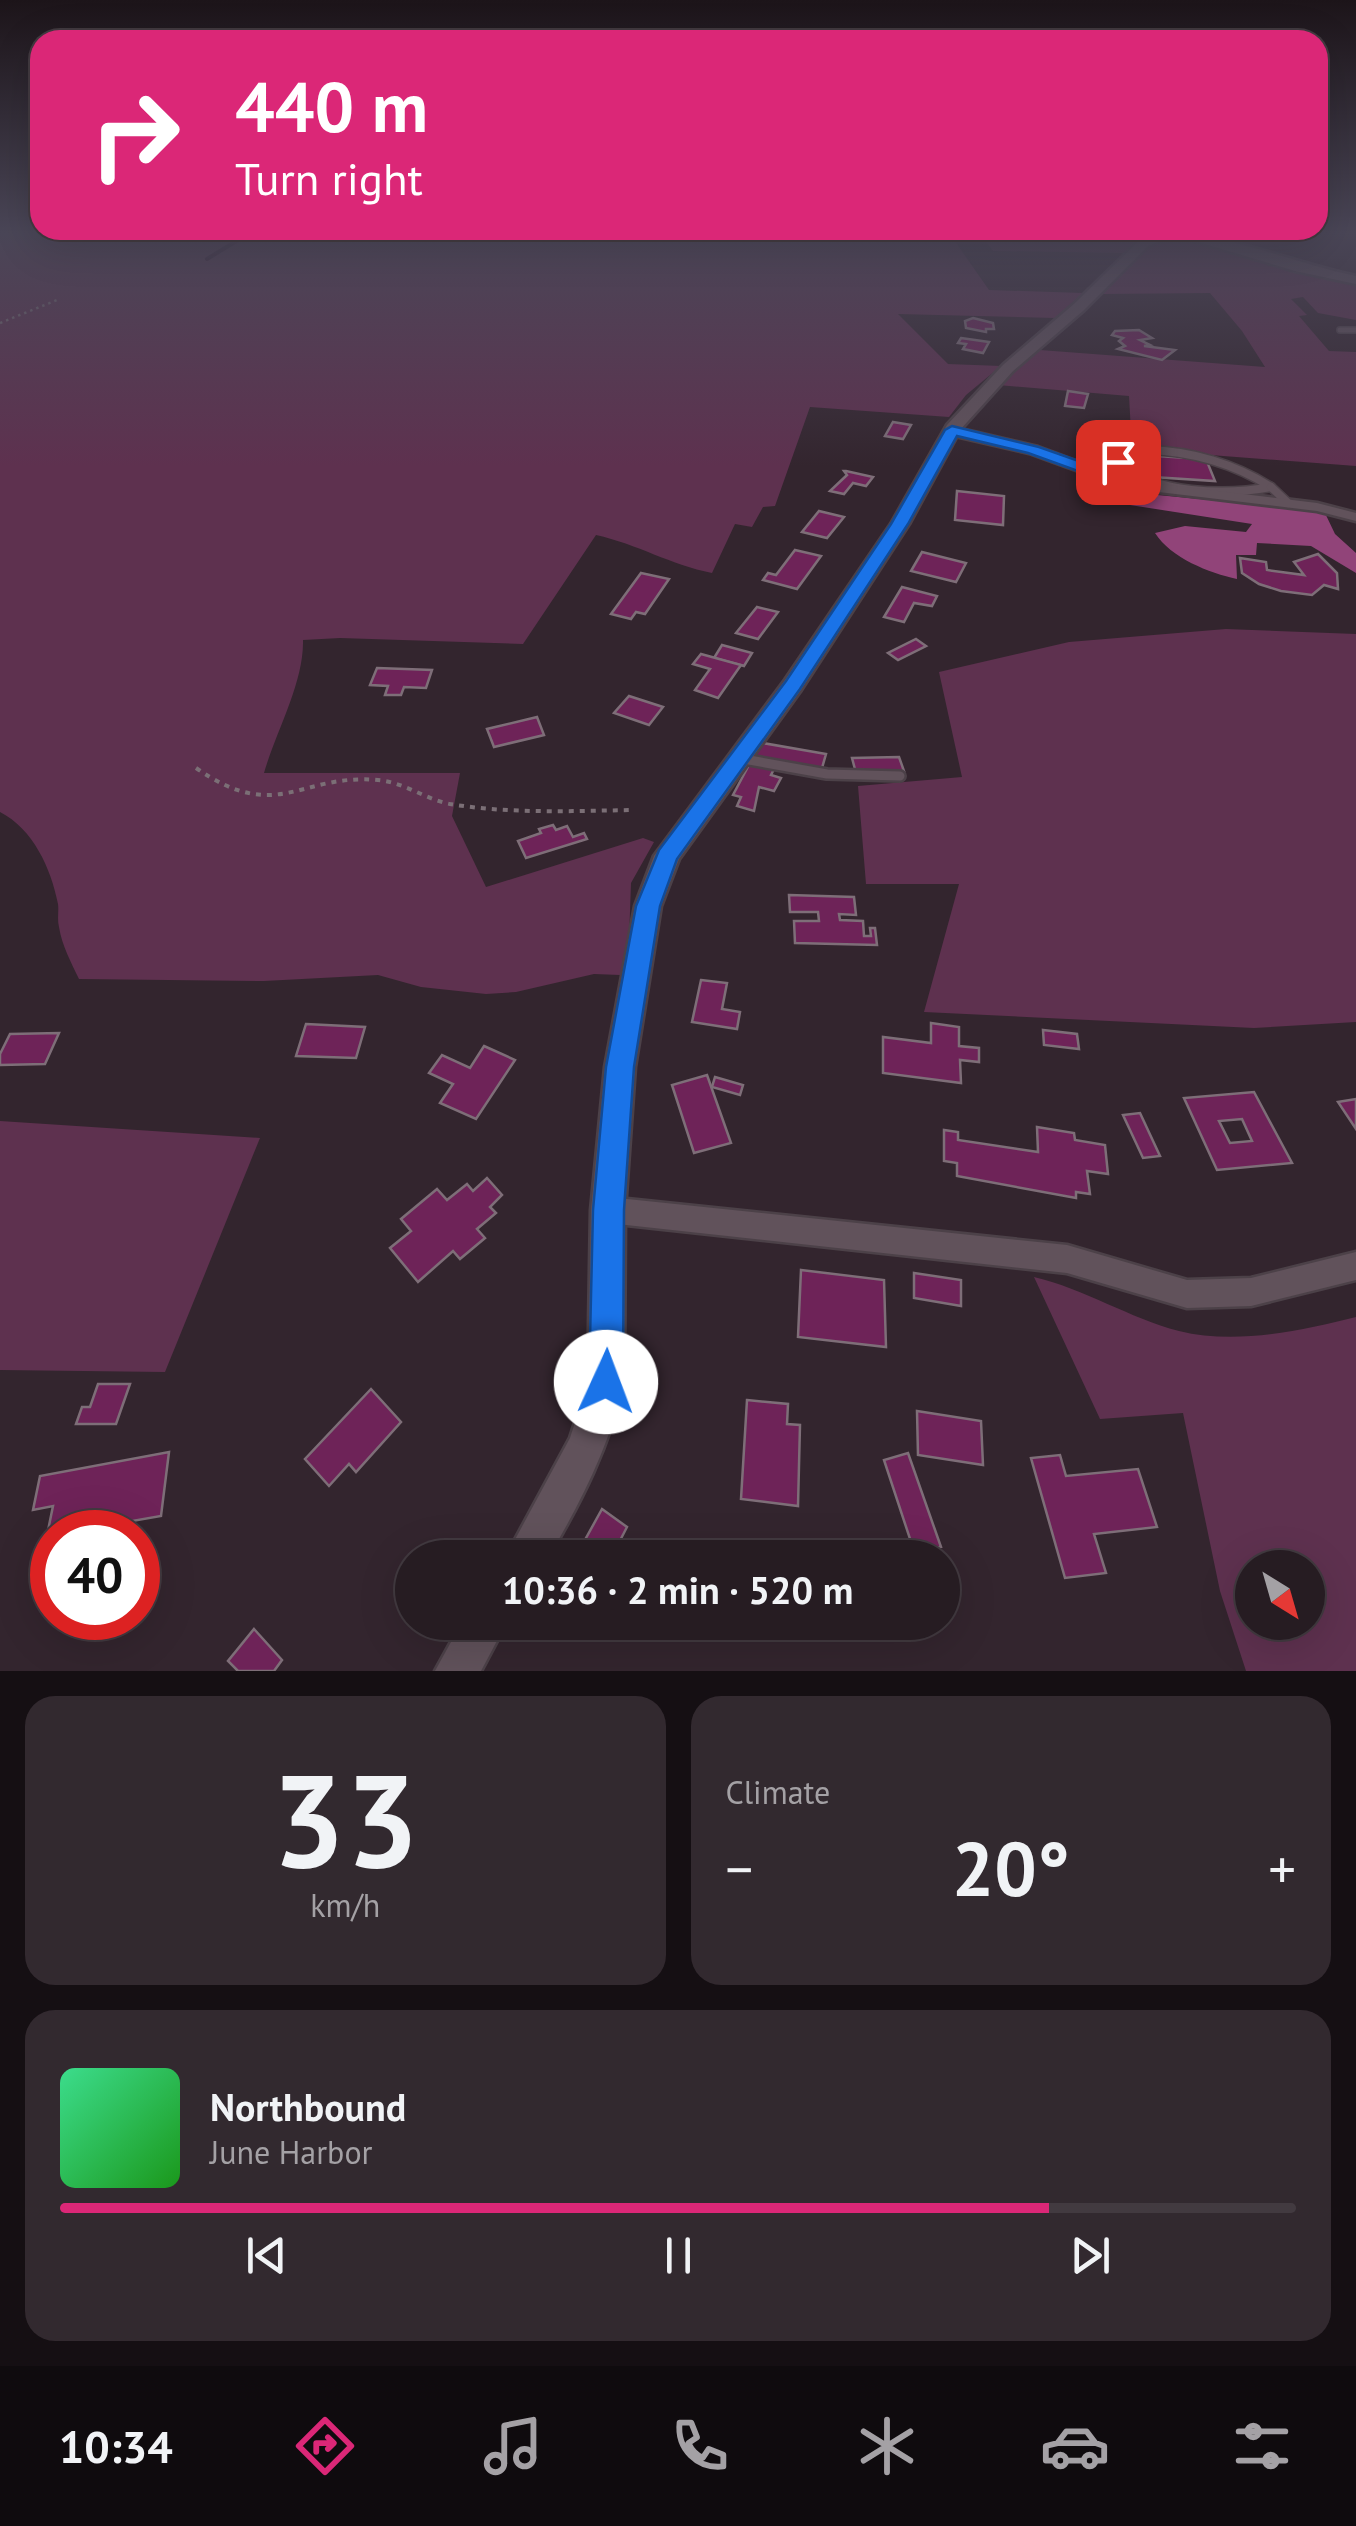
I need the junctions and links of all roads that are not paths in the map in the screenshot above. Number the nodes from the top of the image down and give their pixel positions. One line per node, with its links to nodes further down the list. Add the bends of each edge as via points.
1 (1076, 310): 4 (street, via 989,386)
2 (1340, 330): 3 (lane)
3 (1356, 330)
4 (952, 430): 6 (street); 10 (street, via 896,529)
5 (1117, 465): 6 (lane); 7 (lane, via 1155,482 1245,492); 7 (lane, via 1135,453 1199,456)
6 (1086, 469): 8 (street, via 1125,484)
7 (1272, 487): 8 (lane)
8 (1288, 503): 9 (street)
9 (1356, 517)
10 (737, 757): 11 (lane, via 827,774); 12 (street, via 667,856 648,906 620,1067)
11 (900, 776)
12 (608, 1210): 13 (street, via 1067,1259 1185,1294 1244,1294); 14 (street, via 600,1410)
13 (1356, 1266)
14 (536, 1540)
15 (475, 1640): 16 (street)
16 (457, 1671)

